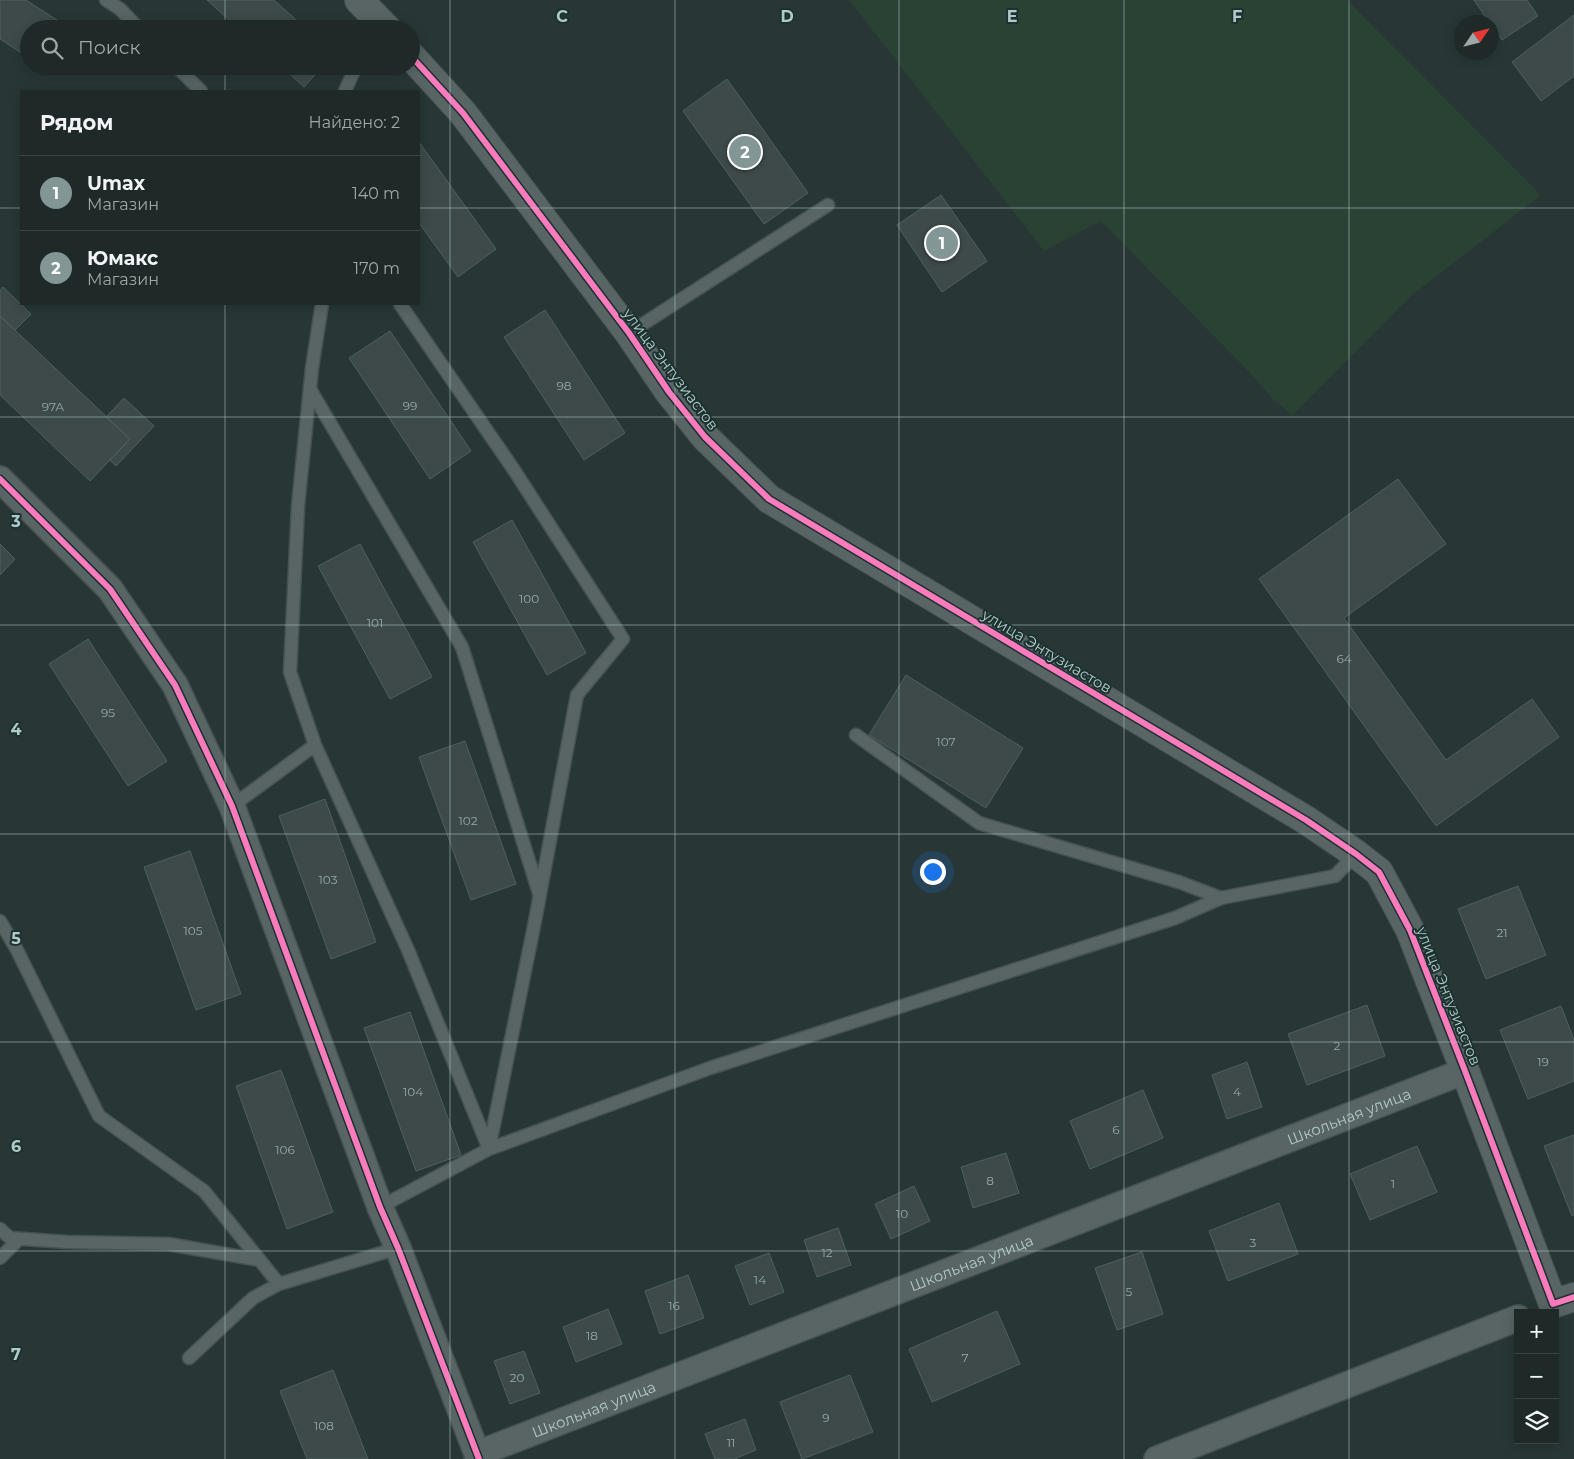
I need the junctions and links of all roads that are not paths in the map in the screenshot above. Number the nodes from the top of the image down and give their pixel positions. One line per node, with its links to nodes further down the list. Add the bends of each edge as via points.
1 (106, 0): 2 (lane)
2 (130, 20)
3 (420, 66): 11 (street, улица Энтузиастов, via 463,113)
4 (185, 75): 6 (lane)
5 (352, 75): 7 (lane)
6 (200, 90)
7 (345, 90)
8 (828, 205): 11 (lane)
9 (322, 305): 12 (lane)
10 (401, 305): 18 (lane, via 514,470 623,640 577,695)
11 (629, 333): 17 (street, улица Энтузиастов, via 669,392 705,437 769,499 1306,820)
12 (310, 389): 15 (lane, via 298,506 290,672); 18 (lane, via 462,646)
13 (0, 479): 16 (street, via 110,589 175,685)
14 (856, 736): 19 (lane, via 979,823 1180,882)
15 (315, 746): 16 (lane); 22 (lane, via 408,950)
16 (232, 806): 23 (street)
17 (1356, 854): 19 (lane, via 1334,876); 21 (street, улица Энтузиастов, via 1379,872 1410,930)
18 (540, 896): 22 (lane)
19 (1221, 898): 22 (lane, via 1176,918 710,1068)
20 (0, 921): 28 (lane, via 99,1116 204,1191)
21 (1465, 1071): 30 (street, улица Энтузиастов); 33 (street, Школьная улица)
22 (489, 1149): 23 (lane)
23 (380, 1207): 26 (street)
24 (0, 1228): 25 (lane, via 10,1238)
25 (19, 1239): 27 (lane); 28 (lane, via 168,1244)
26 (398, 1248): 29 (lane); 33 (street)
27 (0, 1258)
28 (260, 1260): 29 (lane)
29 (279, 1284): 32 (lane, via 252,1298)
30 (1553, 1305)
31 (1514, 1320): 34 (street)
32 (188, 1358)
33 (478, 1456)
34 (1157, 1459)

